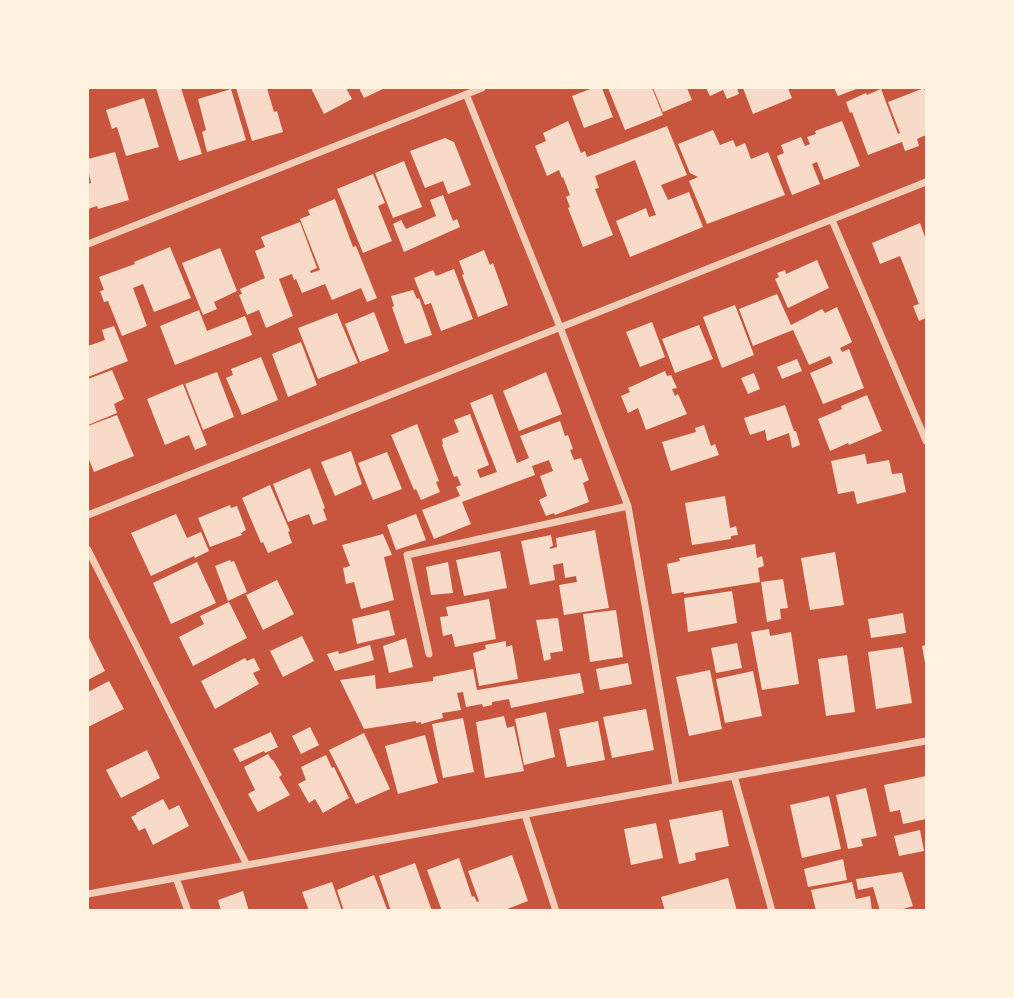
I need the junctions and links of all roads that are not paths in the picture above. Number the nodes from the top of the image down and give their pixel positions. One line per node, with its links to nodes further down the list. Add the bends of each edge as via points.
1 (482, 88): 2 (street)
2 (466, 94): 5 (street); 6 (street)
3 (926, 182): 4 (street)
4 (832, 220): 6 (street); 7 (street)
5 (88, 244)
6 (560, 327): 8 (street); 9 (street)
7 (926, 441)
8 (628, 506): 11 (street, via 407,555); 14 (street)
9 (88, 514)
10 (88, 550): 16 (street)
11 (429, 654)
12 (926, 741): 13 (street)
13 (734, 776): 14 (street); 21 (street)
14 (676, 786): 15 (street)
15 (525, 814): 16 (street); 20 (street)
16 (247, 866): 17 (street)
17 (176, 878): 18 (street); 19 (street)
18 (88, 894)
19 (188, 911)
20 (556, 911)
21 (772, 911)

